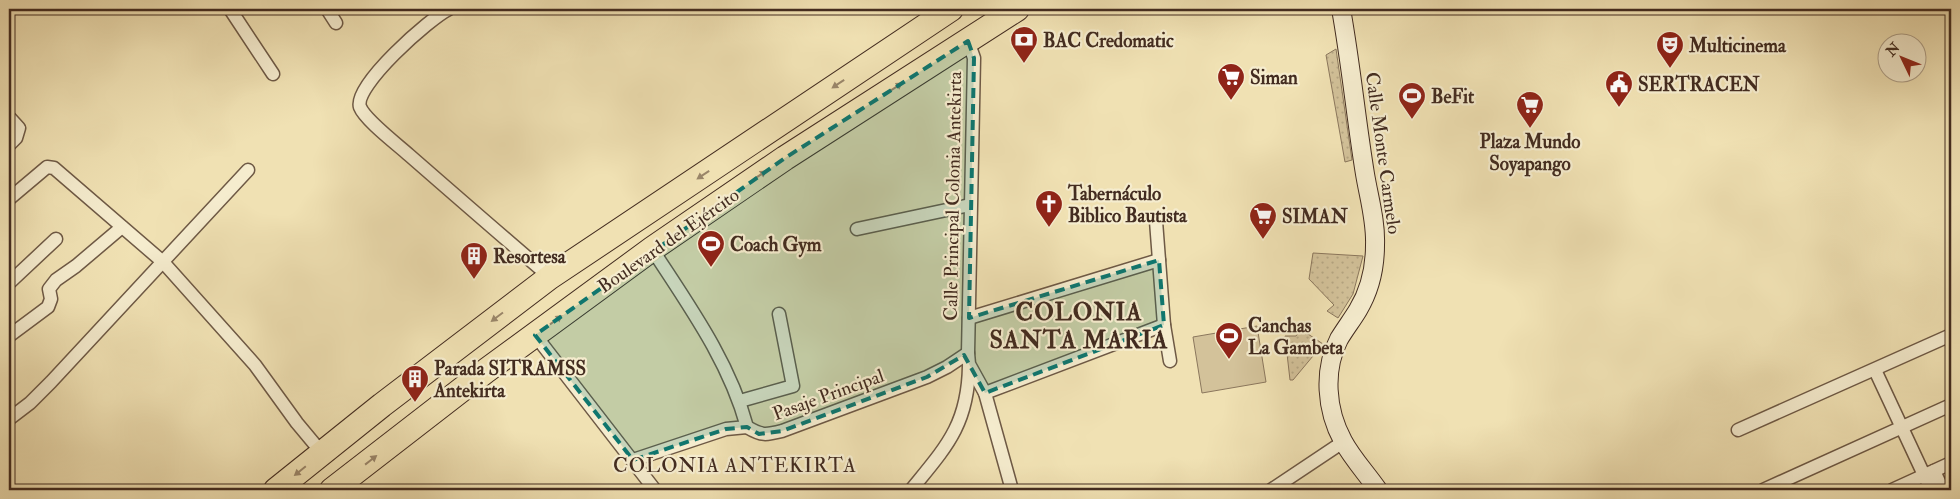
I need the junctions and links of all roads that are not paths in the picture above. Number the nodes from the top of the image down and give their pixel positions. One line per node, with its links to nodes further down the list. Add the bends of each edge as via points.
1 (230, 9): 9 (street)
2 (327, 9): 7 (street)
3 (951, 9): 22 (highway, Boulevard del Ejército, one-way to 22)
4 (1017, 9): 8 (highway, Boulevard del Ejército)
5 (1341, 9): 40 (street, Calle Monte Carmelo, via 1375,242 1375,264 1366,296 1340,338 1328,373 1334,420)
6 (446, 10): 22 (street, via 416,32 386,62 362,93 359,106 399,146)
7 (336, 23)
8 (968, 40): 14 (street, Calle Principal Colonia Antekirta, via 974,58); 19 (highway, Boulevard del Ejército, one-way to 8, via 785,158)
9 (273, 74)
10 (9, 117): 11 (street, via 18,128 16,138)
11 (9, 145)
12 (248, 170): 21 (street, via 186,234)
13 (9, 199): 16 (street, via 47,166)
14 (970, 205): 17 (street); 25 (street, Calle Principal Colonia Antekirta)
15 (1156, 221): 20 (street)
16 (122, 226): 21 (street); 29 (street, via 56,280 49,289 51,299 48,307)
17 (857, 229)
18 (56, 239): 23 (street)
19 (652, 249): 27 (highway, Boulevard del Ejército, one-way to 19); 34 (street, Pasaje Principal, via 724,365)
20 (1159, 260): 25 (street); 26 (street)
21 (164, 262): 36 (street, via 51,382); 41 (street, via 255,364)
22 (550, 277): 41 (highway, Boulevard del Ejército, one-way to 41)
23 (9, 283)
24 (779, 314): 34 (street, via 793,386)
25 (969, 318): 30 (street, Calle Principal Colonia Antekirta)
26 (1164, 325): 31 (street); 33 (street)
27 (535, 335): 42 (street); 46 (highway, Boulevard del Ejército, one-way to 27)
28 (1951, 335): 32 (street)
29 (9, 336)
30 (968, 359): 33 (street); 37 (street, Pasaje Principal, via 782,431 758,434); 48 (street, Calle Principal Colonia Antekirta, via 963,414 949,443)
31 (1170, 362)
32 (1875, 370): 38 (street); 39 (street)
33 (985, 393): 49 (street)
34 (740, 401): 37 (street, Pasaje Principal)
35 (1951, 405): 38 (street)
36 (9, 419)
37 (747, 427): 42 (street, via 726,429)
38 (1902, 428): 44 (street); 52 (street)
39 (1738, 430)
40 (1343, 442): 50 (street); 51 (street, Calle Monte Carmelo)
41 (322, 453): 45 (highway, Boulevard del Ejército, one-way to 45)
42 (633, 460): 47 (street)
43 (1951, 463): 44 (street)
44 (1929, 474): 53 (street); 54 (street); 55 (street)
45 (276, 490)
46 (332, 490)
47 (655, 490)
48 (911, 490)
49 (1012, 490)
50 (1271, 490)
51 (1378, 490)
52 (1763, 490)
53 (1892, 490)
54 (1931, 490)
55 (1943, 490)

